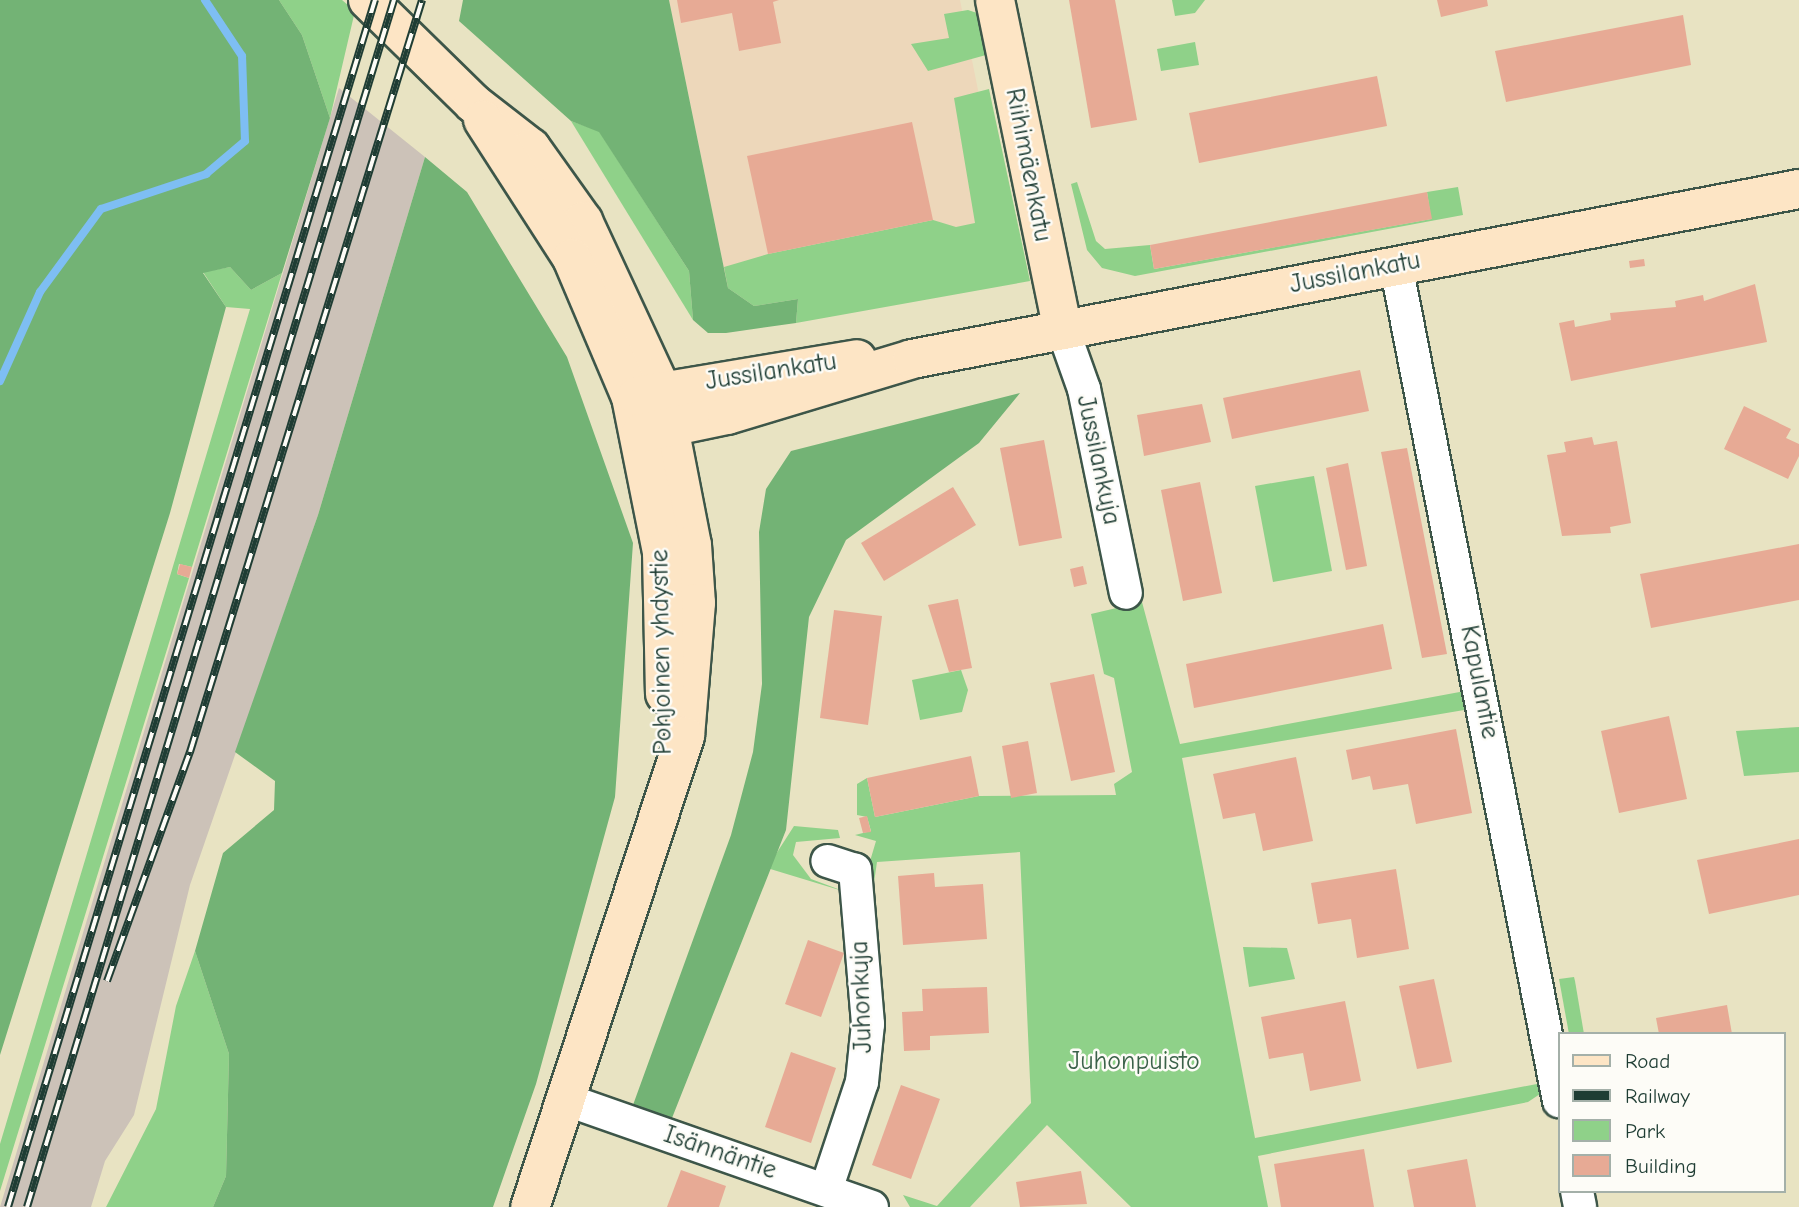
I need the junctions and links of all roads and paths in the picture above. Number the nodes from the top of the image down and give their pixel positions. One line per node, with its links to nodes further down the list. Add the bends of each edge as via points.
1 (368, 0): 6 (main road, Pohjoinen yhdystie, via 473,103 531,148 576,211 625,300)
2 (995, 0): 5 (main road, Riihimäenkatu)
3 (1799, 190): 4 (main road, Jussilankatu)
4 (1396, 265): 5 (main road, Jussilankatu); 9 (street, Kapulantie)
5 (1063, 330): 6 (main road, Jussilankatu, via 912,359 833,359); 7 (street, Jussilankuja, via 1084,389)
6 (651, 412): 10 (main road, Pohjoinen yhdystie, via 664,582 665,783 647,859)
7 (1126, 593)
8 (827, 861): 11 (street, Juhonkuja, via 855,870 868,1024 862,1082)
9 (1558, 1096)
10 (567, 1100): 11 (street, Isännäntie); 12 (main road, Pohjoinen yhdystie)
11 (826, 1190): 13 (street, Isännäntie)
12 (530, 1207)
13 (873, 1207)

